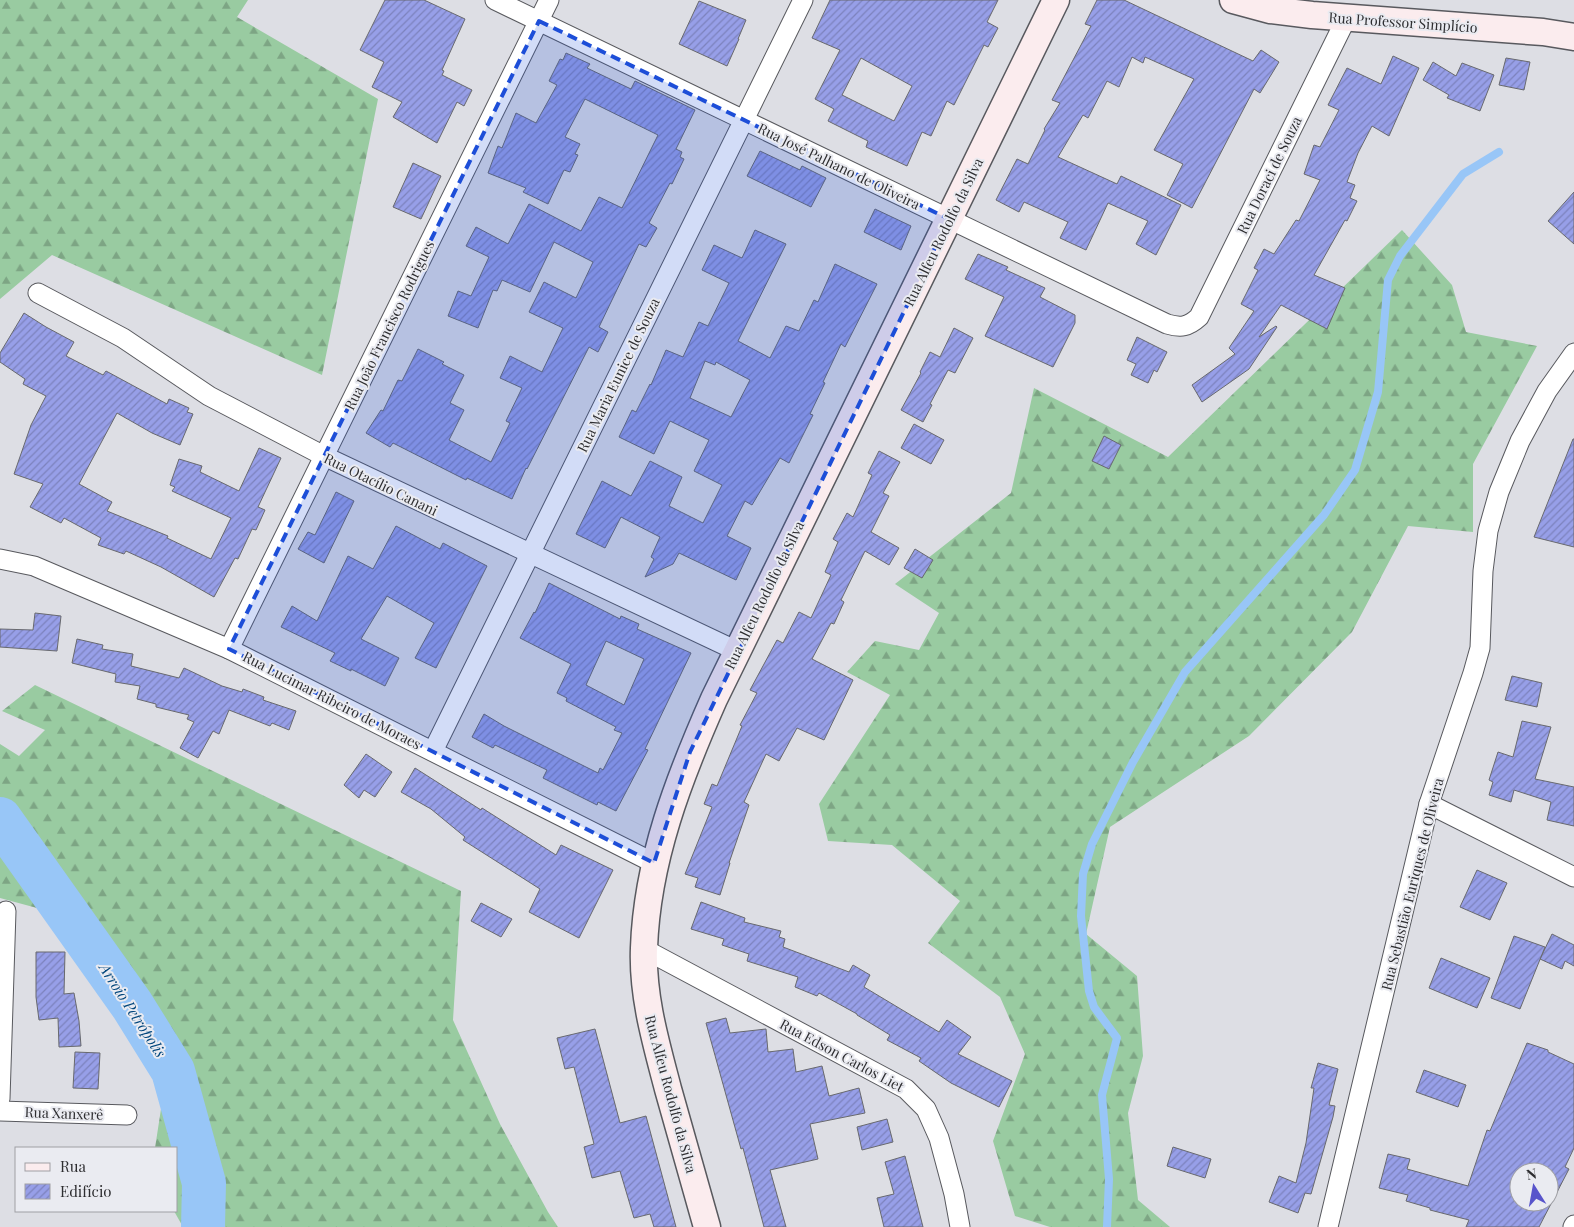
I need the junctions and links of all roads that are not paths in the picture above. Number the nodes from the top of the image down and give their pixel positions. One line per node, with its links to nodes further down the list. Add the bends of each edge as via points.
1 (496, 0): 7 (street, Rua José Palhano de Oliveira)
2 (549, 0): 7 (street, Rua João Francisco Rodrigues)
3 (803, 0): 9 (street, Rua Maria Eunice de Souza)
4 (1056, 0): 10 (street, Rua Alfeu Rodolfo da Silva)
5 (1233, 0): 6 (street, Rua Professor Simplício, via 1270,10)
6 (1347, 17): 8 (street, Rua Professor Simplício); 12 (street, Rua Doraci de Souza, via 1199,317)
7 (539, 21): 9 (street, Rua José Palhano de Oliveira); 14 (street, Rua João Francisco Rodrigues)
8 (1574, 37)
9 (744, 120): 10 (street, Rua José Palhano de Oliveira); 15 (street, Rua Maria Eunice de Souza)
10 (949, 219): 12 (street, Rua José Palhano de Oliveira, via 1168,324); 18 (street, Rua Alfeu Rodolfo da Silva)
11 (38, 293): 14 (street, Rua Otacílio Canani, via 123,338 209,396)
12 (1185, 327)
13 (1574, 353): 20 (street, Rua Sebastião Euriques de Oliveira, via 1547,391 1520,441 1499,492 1488,532 1483,571 1480,648)
14 (324, 456): 15 (street, Rua Otacílio Canani); 17 (street, Rua João Francisco Rodrigues)
15 (530, 555): 18 (street, Rua Otacílio Canani); 19 (street, Rua Maria Eunice de Souza)
16 (0, 559): 17 (street, Rua Lucimar Ribeiro de Moraes, via 34,566)
17 (229, 649): 19 (street, Rua Lucimar Ribeiro de Moraes)
18 (737, 652): 21 (street, Rua Alfeu Rodolfo da Silva, via 690,752)
19 (433, 751): 21 (street, Rua Lucimar Ribeiro de Moraes)
20 (1429, 804): 22 (street); 28 (street, Rua Sebastião Euriques de Oliveira)
21 (654, 863): 24 (street, Rua Alfeu Rodolfo da Silva)
22 (1574, 877)
23 (6, 911): 25 (street)
24 (644, 949): 29 (street, Rua Alfeu Rodolfo da Silva, via 646,990 654,1037); 30 (street, Rua Edson Carlos Liet, via 906,1089 926,1109 939,1138)
25 (0, 1099)
26 (0, 1111): 27 (street, Rua Xanxerê)
27 (128, 1116)
28 (1335, 1225)
29 (707, 1227)
30 (960, 1227)

